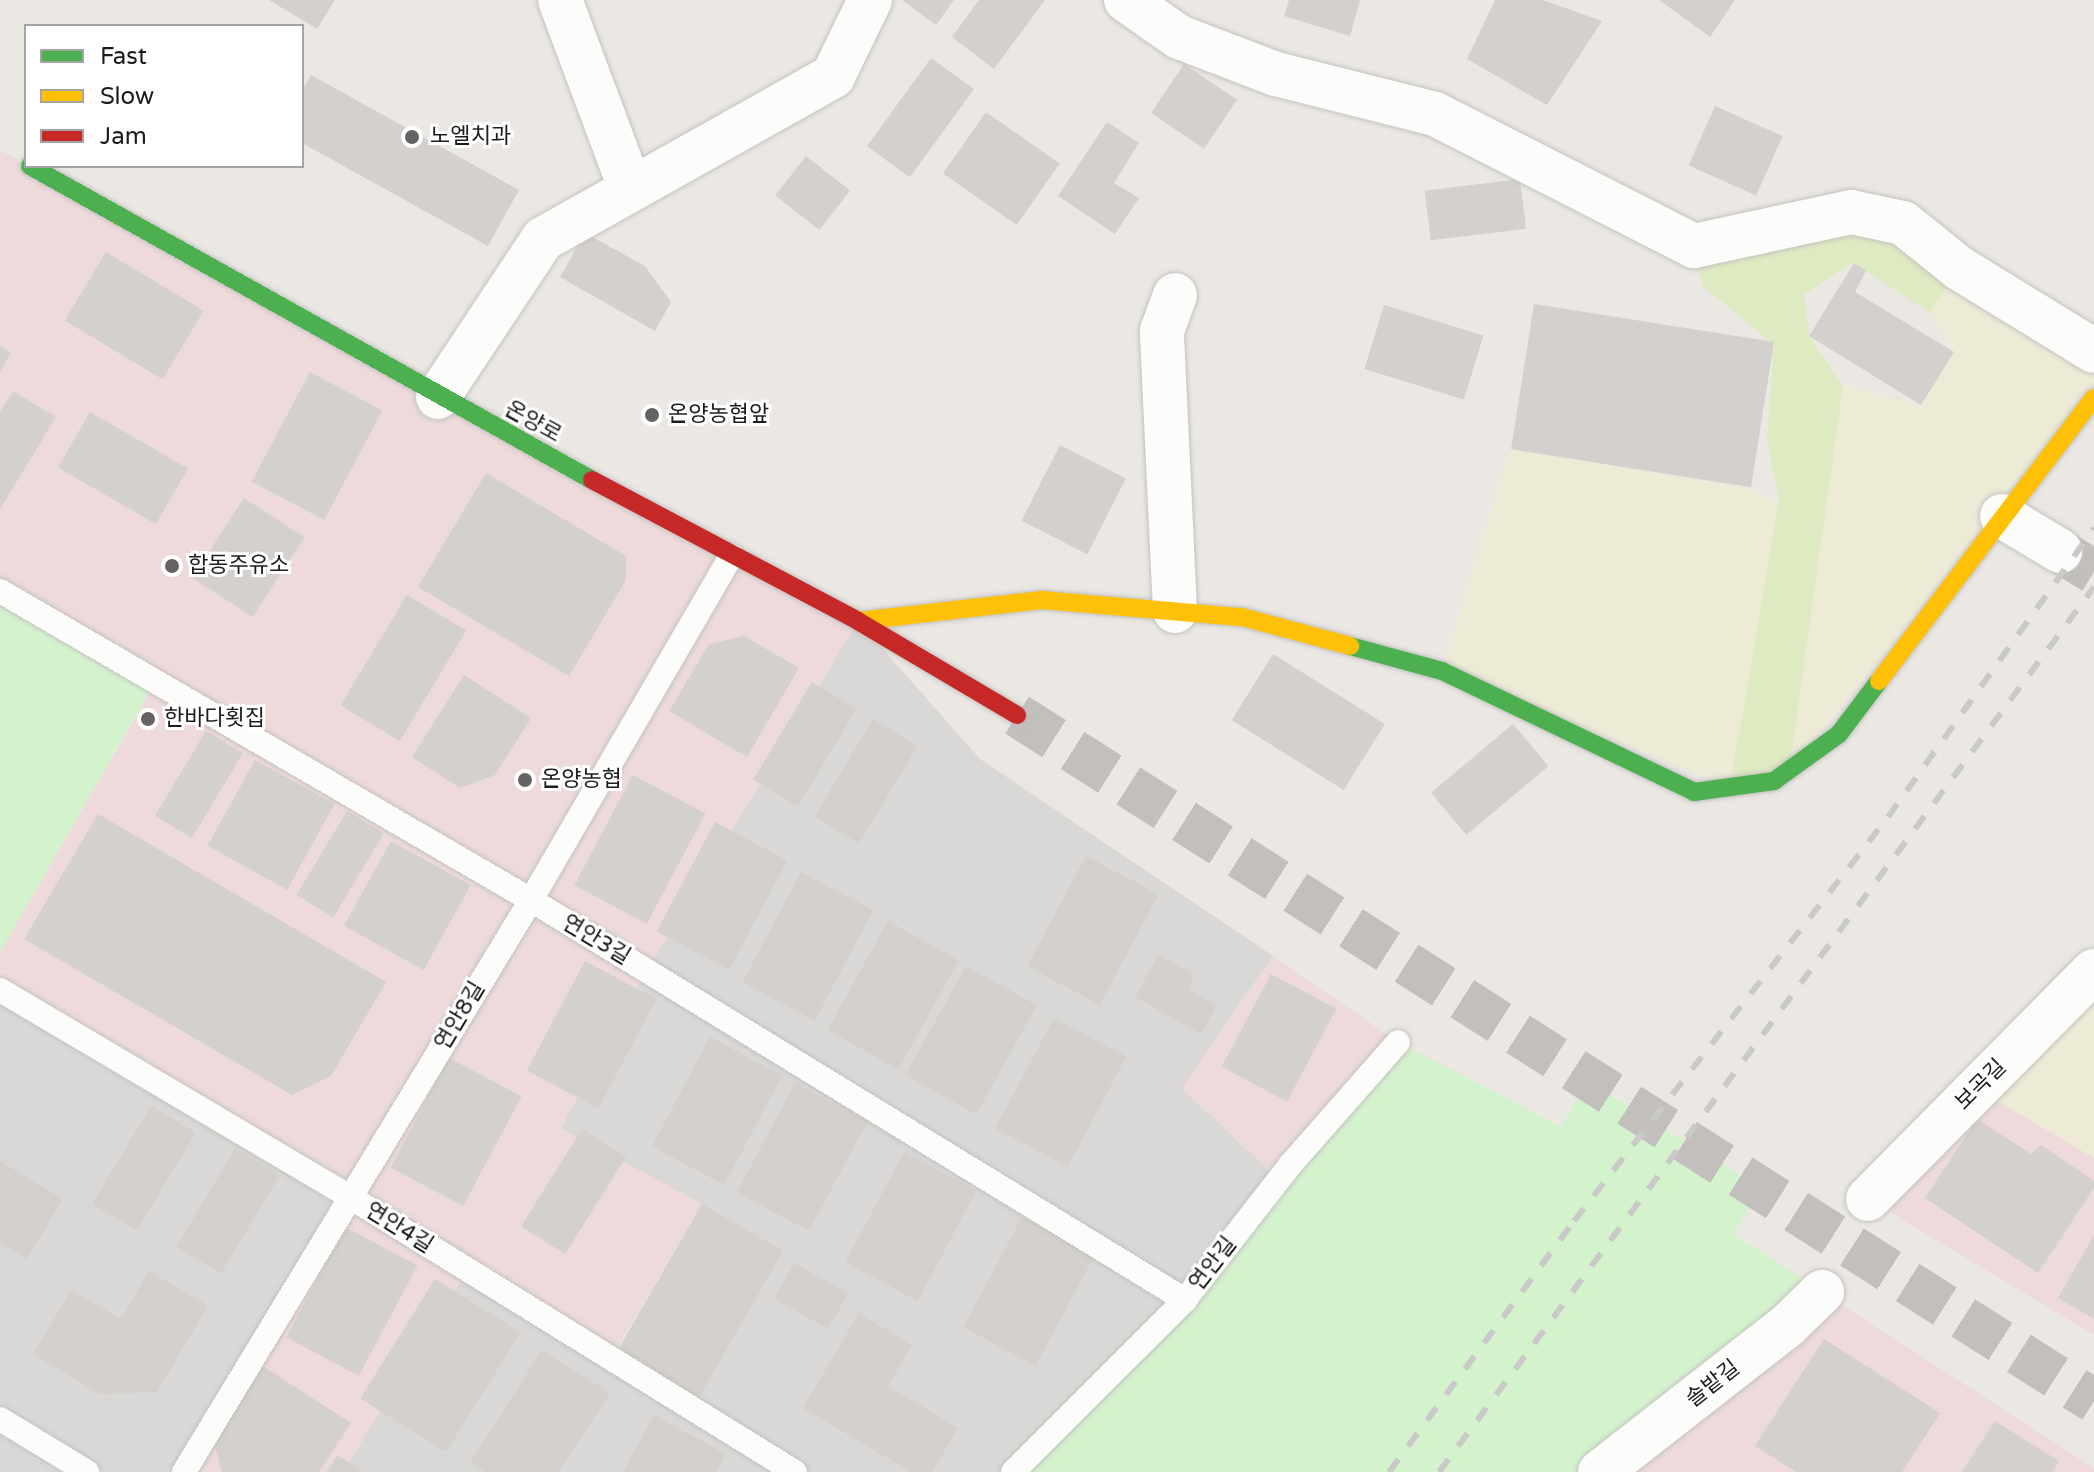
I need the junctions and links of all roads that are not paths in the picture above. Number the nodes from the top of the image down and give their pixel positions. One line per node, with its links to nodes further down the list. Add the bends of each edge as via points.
1 (560, 0): 5 (street)
2 (870, 0): 5 (street, via 833,76)
3 (1126, 0): 7 (street, via 1179,37 1276,74 1435,114 1694,246 1851,212 1903,223 1959,268)
4 (34, 168): 8 (street, 온양로)
5 (630, 187): 8 (street, via 543,239)
6 (1175, 295): 14 (street, via 1162,331)
7 (2094, 351)
8 (438, 397): 12 (street, 온양로)
9 (2094, 398): 10 (street)
10 (2002, 516): 11 (street); 14 (street, via 1839,734 1774,781 1694,792 1442,671 1242,617)
11 (2060, 551)
12 (731, 556): 15 (street, 온양로); 17 (lane, 연안8길)
13 (0, 591): 17 (lane, 연안3길)
14 (1175, 611): 15 (street, via 1042,600)
15 (858, 621): 16 (street, 온양로)
16 (1017, 715)
17 (531, 900): 21 (lane, 연안8길); 24 (lane, 연안3길)
18 (2091, 980): 22 (street, 보곡길)
19 (0, 990): 21 (lane, 연안4길)
20 (1398, 1042): 24 (lane, 연안길, via 1291,1164)
21 (350, 1197): 27 (lane, 연안8길); 28 (lane, 연안4길)
22 (1868, 1199)
23 (1822, 1292): 30 (street, 솔밭길, via 1787,1326)
24 (1185, 1300): 29 (lane, 연안길)
25 (0, 1419): 26 (lane)
26 (87, 1472)
27 (184, 1472)
28 (795, 1472)
29 (1013, 1472)
30 (1600, 1472)

